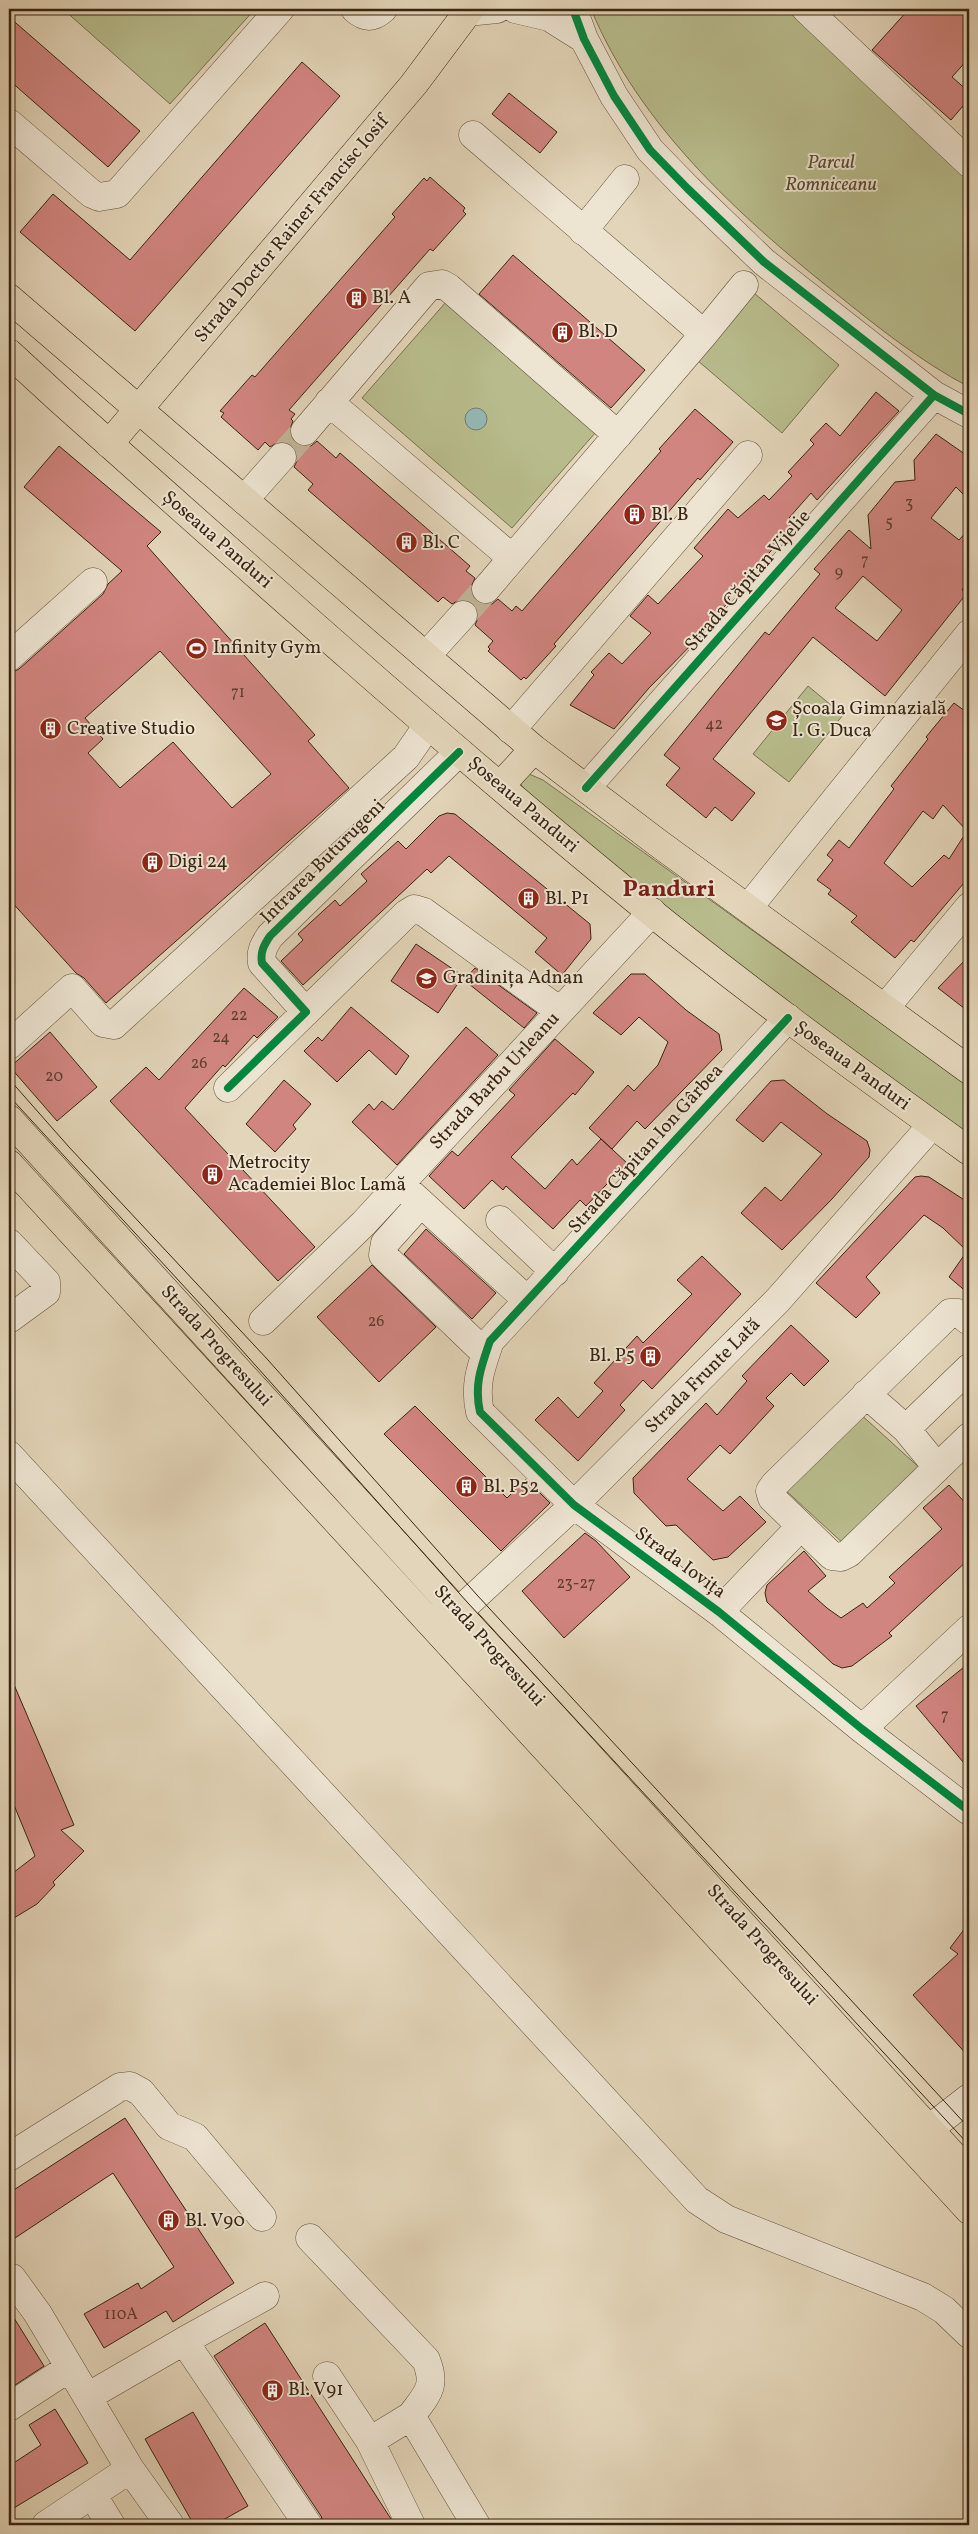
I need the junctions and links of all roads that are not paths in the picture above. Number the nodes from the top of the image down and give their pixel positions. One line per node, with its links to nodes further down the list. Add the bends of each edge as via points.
1 (280, 9): 10 (street, via 117,194 99,197 92,194)
2 (355, 9): 3 (street, via 368,17)
3 (383, 9)
4 (497, 9): 8 (street)
5 (515, 9): 9 (street, via 549,17)
6 (573, 9): 9 (street)
7 (806, 9): 12 (street)
8 (468, 10): 21 (main road, Strada Doctor Rainer Francisc Iosif, via 414,84)
9 (584, 39): 19 (street, via 626,115 650,150 688,189 764,262)
10 (9, 123)
11 (473, 134): 14 (street)
12 (969, 163)
13 (625, 179): 14 (street)
14 (582, 231): 17 (street)
15 (744, 285): 17 (street)
16 (9, 298): 21 (main road)
17 (704, 334): 24 (street)
18 (9, 353): 25 (main road, Șoseaua Panduri)
19 (934, 394): 22 (street); 41 (street, Strada Căpitan Vijelie)
20 (329, 402): 23 (street); 24 (street, via 430,286 442,284); 29 (street)
21 (139, 411): 25 (main road, Strada Doctor Rainer Francisc Iosif); 28 (main road)
22 (969, 414)
23 (305, 431)
24 (618, 435): 29 (street)
25 (109, 444): 36 (main road, Șoseaua Panduri)
26 (748, 455): 37 (street)
27 (282, 457): 28 (street)
28 (244, 500): 34 (main road)
29 (512, 558): 31 (street)
30 (93, 582): 35 (street)
31 (486, 589)
32 (463, 615): 34 (street)
33 (969, 634): 43 (street)
34 (426, 656): 37 (main road)
35 (9, 657)
36 (428, 725): 39 (main road, Șoseaua Panduri); 49 (street, via 406,757 114,1025 103,1023 72,988)
37 (511, 730): 38 (main road)
38 (534, 749): 40 (main road); 41 (main road)
39 (458, 752): 40 (main road, Șoseaua Panduri); 47 (street, Intrarea Buturugeni, via 277,929 264,946 261,956 266,968)
40 (500, 786): 44 (main road, Șoseaua Panduri)
41 (586, 788): 43 (main road)
42 (969, 907): 45 (street)
43 (748, 908): 45 (main road)
44 (652, 912): 46 (street, Strada Barbu Urleanu); 48 (main road, Șoseaua Panduri)
45 (885, 1008): 50 (main road)
46 (560, 1011): 47 (street, via 424,912 414,909); 56 (street, Strada Barbu Urleanu)
47 (306, 1012): 51 (street)
48 (788, 1018): 53 (main road, Șoseaua Panduri); 60 (street, Strada Căpitan Ion Gârbea)
49 (9, 1045)
50 (969, 1070)
51 (228, 1088)
52 (9, 1119): 74 (main road, Strada Progresului)
53 (932, 1125): 54 (main road, Șoseaua Panduri); 72 (street, Strada Frunte Lată, via 778,1300)
54 (969, 1151)
55 (9, 1164): 77 (main road, Strada Progresului)
56 (400, 1184): 57 (street); 63 (street, Strada Barbu Urleanu, via 364,1224)
57 (421, 1203): 61 (street); 65 (street, via 385,1243 383,1254)
58 (500, 1220): 60 (street)
59 (9, 1244): 62 (street, via 48,1287 46,1292)
60 (555, 1272): 61 (street, Strada Căpitan Ion Gârbea)
61 (527, 1300): 65 (street, Strada Iovița, via 490,1341)
62 (9, 1319)
63 (263, 1321)
64 (969, 1321): 67 (street, via 959,1313 950,1313)
65 (485, 1353): 72 (street, Strada Iovița, via 476,1393 480,1412)
66 (969, 1368): 68 (street)
67 (866, 1394): 68 (street); 73 (street, via 770,1491 772,1498)
68 (906, 1429): 71 (street)
69 (969, 1437): 71 (street)
70 (9, 1455): 89 (street, via 698,2200 726,2219 923,2297 944,2310)
71 (937, 1467): 73 (street, via 842,1557 832,1556)
72 (574, 1505): 74 (street, Strada Frunte Lată); 75 (street, Strada Iovița)
73 (800, 1527): 75 (street)
74 (458, 1612): 77 (main road); 81 (main road, Strada Progresului)
75 (719, 1612): 78 (street, Strada Iovița)
76 (969, 1629): 78 (street)
77 (437, 1631): 81 (main road, Strada Progresului)
78 (862, 1729): 79 (street, Strada Iovița)
79 (969, 1811)
80 (969, 2098): 81 (street)
81 (920, 2138): 83 (main road, Strada Progresului); 84 (main road, Strada Progresului)
82 (9, 2157): 85 (street, via 120,2087 130,2086 142,2092 169,2126 195,2137)
83 (969, 2173)
84 (969, 2210)
85 (262, 2217)
86 (310, 2238): 95 (street, via 426,2360 432,2386)
87 (9, 2280): 91 (street, via 12,2278 38,2314)
88 (265, 2296): 90 (street)
89 (969, 2334)
90 (184, 2341): 93 (street); 102 (street)
91 (69, 2368): 93 (street); 94 (street)
92 (327, 2376): 96 (street)
93 (87, 2397): 97 (street)
94 (9, 2407)
95 (412, 2416): 96 (street); 104 (street)
96 (370, 2440): 103 (street)
97 (130, 2469): 98 (street); 101 (street)
98 (92, 2494): 99 (street); 100 (street)
99 (46, 2525)
100 (111, 2525)
101 (170, 2525)
102 (308, 2525)
103 (411, 2525)
104 (476, 2525)

